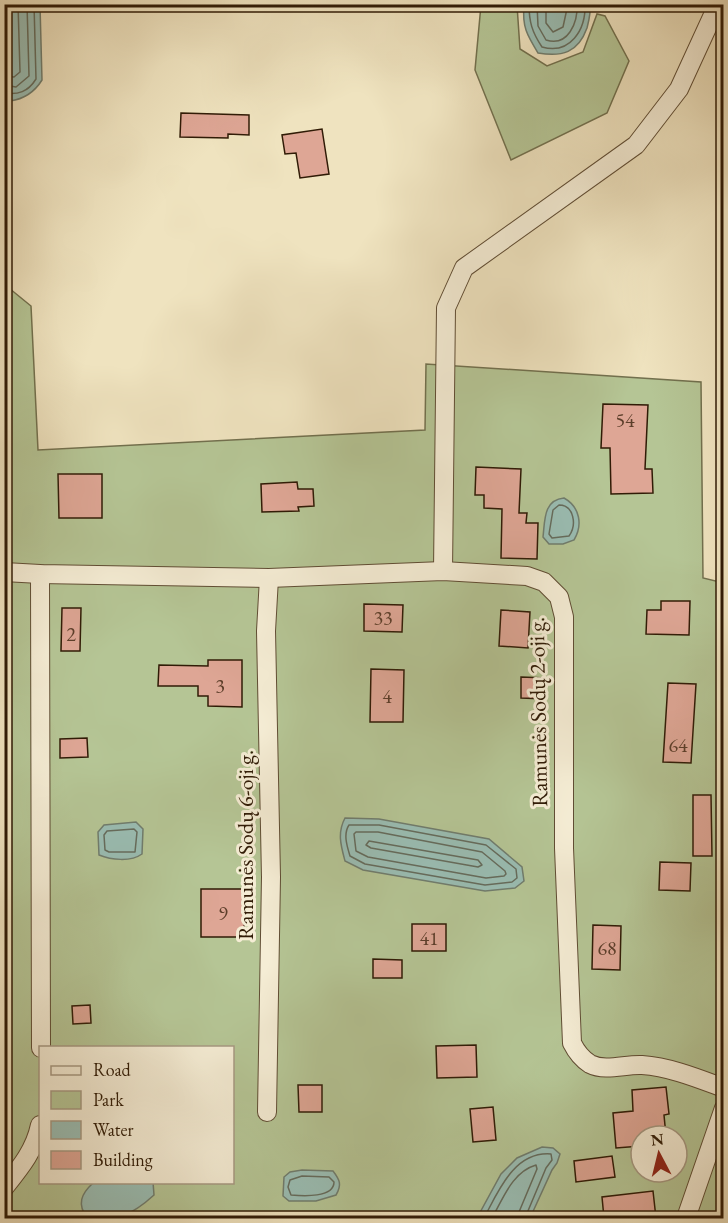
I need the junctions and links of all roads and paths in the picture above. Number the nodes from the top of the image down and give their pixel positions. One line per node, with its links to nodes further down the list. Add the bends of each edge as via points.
1 (717, 4): 2 (street, via 679,89 636,146 464,268 446,308)
2 (443, 571): 5 (street, Ramunės Sodų 2-oji g.); 7 (street, Ramunės Sodų 2-oji g., via 527,576 544,582 559,597 564,617 564,848 572,1043 591,1064 606,1068 640,1064 669,1069)
3 (4, 572): 4 (street, Ramunės Sodų 2-oji g.)
4 (40, 574): 5 (street, Ramunės Sodų 2-oji g.); 6 (street)
5 (269, 578): 9 (street, Ramunės Sodų 6-oji g., via 266,631 271,877)
6 (40, 1046)
7 (723, 1088)
8 (723, 1108): 12 (street)
9 (267, 1112)
10 (39, 1131): 11 (street, via 23,1165)
11 (4, 1188)
12 (686, 1218)

